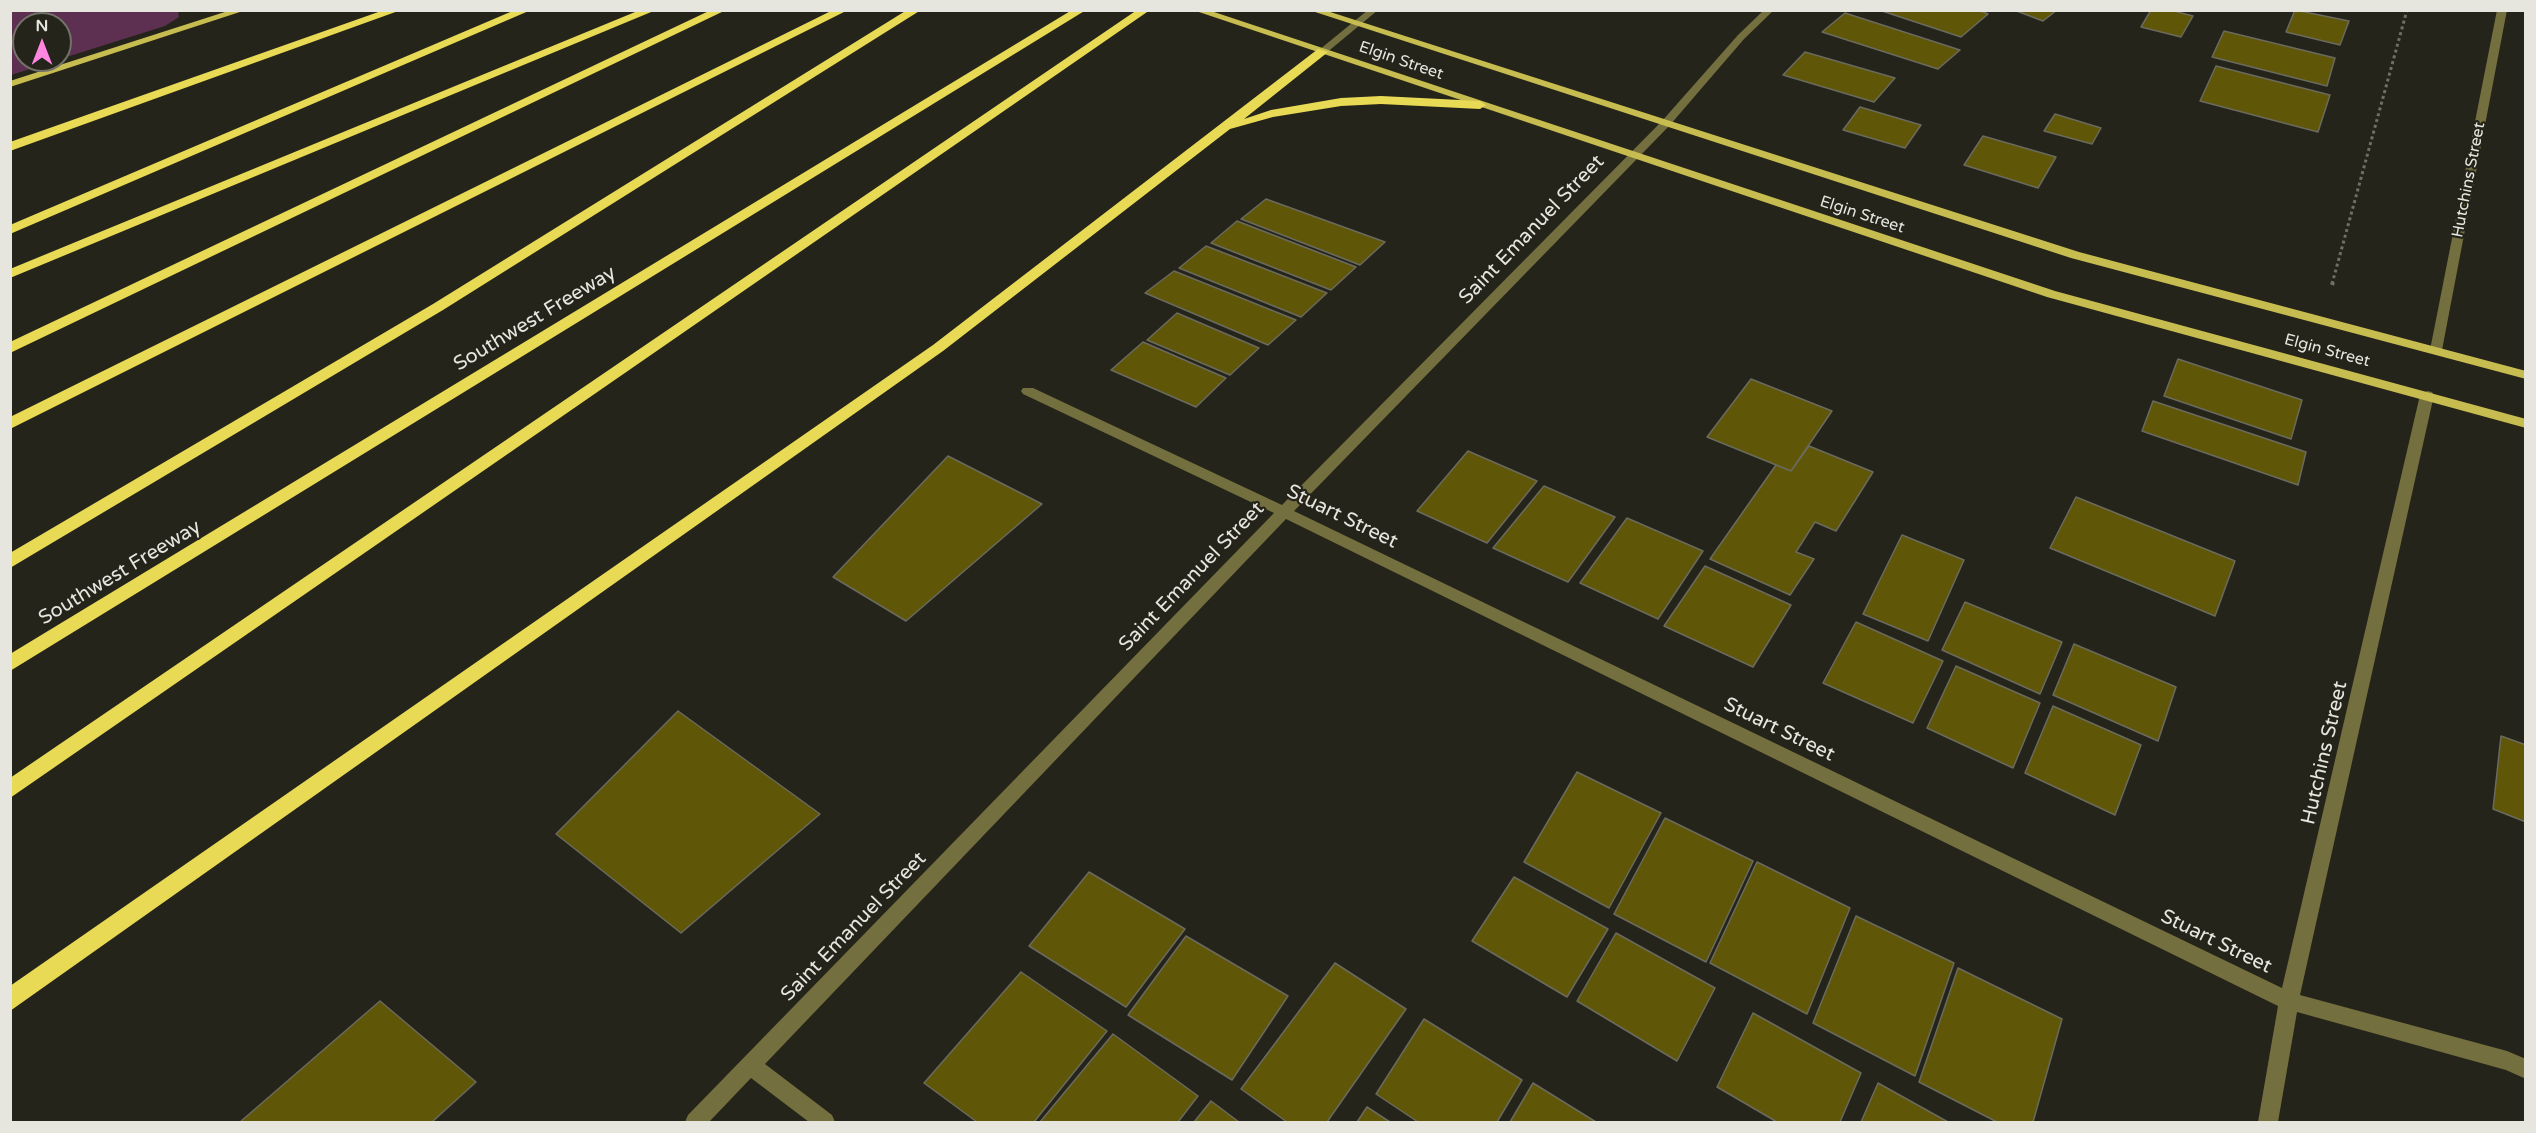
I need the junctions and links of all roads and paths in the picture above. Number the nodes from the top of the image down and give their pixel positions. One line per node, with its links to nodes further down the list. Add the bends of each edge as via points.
1 (242, 10): 16 (main road)
2 (396, 10): 23 (highway)
3 (526, 10): 25 (highway)
4 (651, 10): 26 (highway)
5 (721, 10): 28 (highway)
6 (843, 10): 33 (highway)
7 (916, 10): 36 (highway, via 438,307)
8 (1082, 10): 37 (highway, Southwest Freeway)
9 (1145, 10): 38 (highway)
10 (1197, 10): 18 (main road, Elgin Street)
11 (1313, 10): 17 (main road, Elgin Street)
12 (1374, 10): 17 (street)
13 (1770, 10): 21 (street, Saint Emanuel Street, via 1741,37)
14 (2407, 10): 27 (path)
15 (2502, 10): 29 (street, Hutchins Street)
16 (225, 13): 19 (main road)
17 (1358, 25): 18 (street); 21 (main road, Elgin Street)
18 (1322, 52): 20 (main road, Elgin Street); 22 (highway)
19 (10, 84)
20 (1480, 105): 22 (highway, via 1341,102 1271,114); 24 (main road, Elgin Street)
21 (1666, 123): 24 (street, Saint Emanuel Street); 29 (main road, Elgin Street, via 2075,255)
22 (1220, 130): 39 (highway, via 938,348)
23 (10, 147)
24 (1633, 157): 32 (main road, Elgin Street, via 2051,294); 35 (street, Saint Emanuel Street)
25 (10, 230)
26 (10, 274)
27 (2330, 294)
28 (10, 348)
29 (2436, 350): 30 (main road, Elgin Street)
30 (2526, 375)
31 (1028, 391): 35 (street, Stuart Street)
32 (2427, 395): 34 (main road, Elgin Street); 40 (street, Hutchins Street)
33 (10, 424)
34 (2526, 424)
35 (1284, 512): 40 (street, Stuart Street); 41 (street, Saint Emanuel Street)
36 (10, 562)
37 (10, 664)
38 (10, 789)
39 (10, 1000)
40 (2289, 1001): 42 (street, Stuart Street, via 2507,1061); 45 (street, Hutchins Street)
41 (750, 1065): 43 (street, Saint Emanuel Street); 44 (street)
42 (2526, 1070)
43 (695, 1122)
44 (825, 1122)
45 (2268, 1122)

